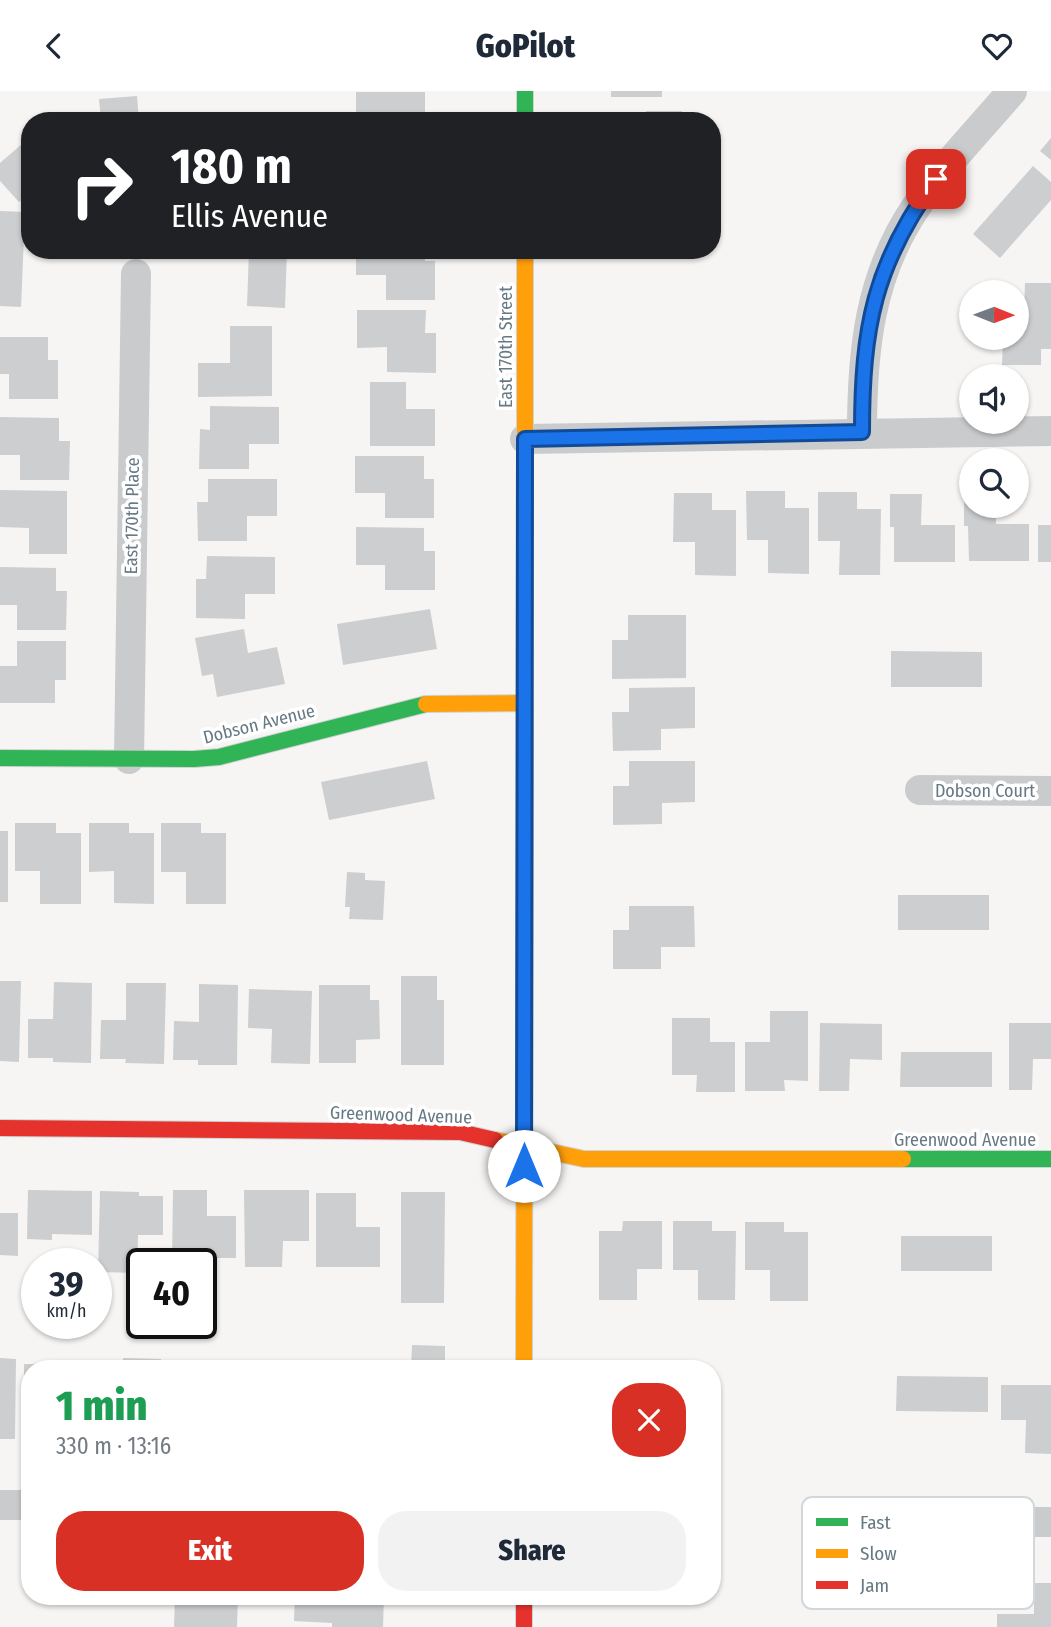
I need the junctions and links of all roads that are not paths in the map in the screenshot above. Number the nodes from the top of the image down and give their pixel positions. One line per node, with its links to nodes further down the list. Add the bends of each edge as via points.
1 (525, 91): 3 (street)
2 (1012, 91): 7 (street, via 936,179 889,256 867,331)
3 (525, 112)
4 (525, 259): 8 (street, East 170th Street)
5 (136, 274): 11 (street, East 170th Place)
6 (1051, 431): 7 (street)
7 (862, 432): 8 (street)
8 (525, 439): 9 (street, East 170th Street)
9 (525, 703): 11 (street, Dobson Avenue, via 432,702 219,757); 15 (street, East 170th Street)
10 (0, 758): 11 (street, Dobson Avenue)
11 (129, 759)
12 (920, 790): 13 (street, Dobson Court)
13 (1051, 791)
14 (0, 1128): 15 (street, Greenwood Avenue, via 460,1132)
15 (524, 1145): 16 (street, Greenwood Avenue, via 584,1159); 17 (street, East 170th Street)
16 (1051, 1159)
17 (524, 1360)
18 (0, 1505): 19 (street)
19 (21, 1505)
20 (524, 1605): 21 (street)
21 (524, 1627)

